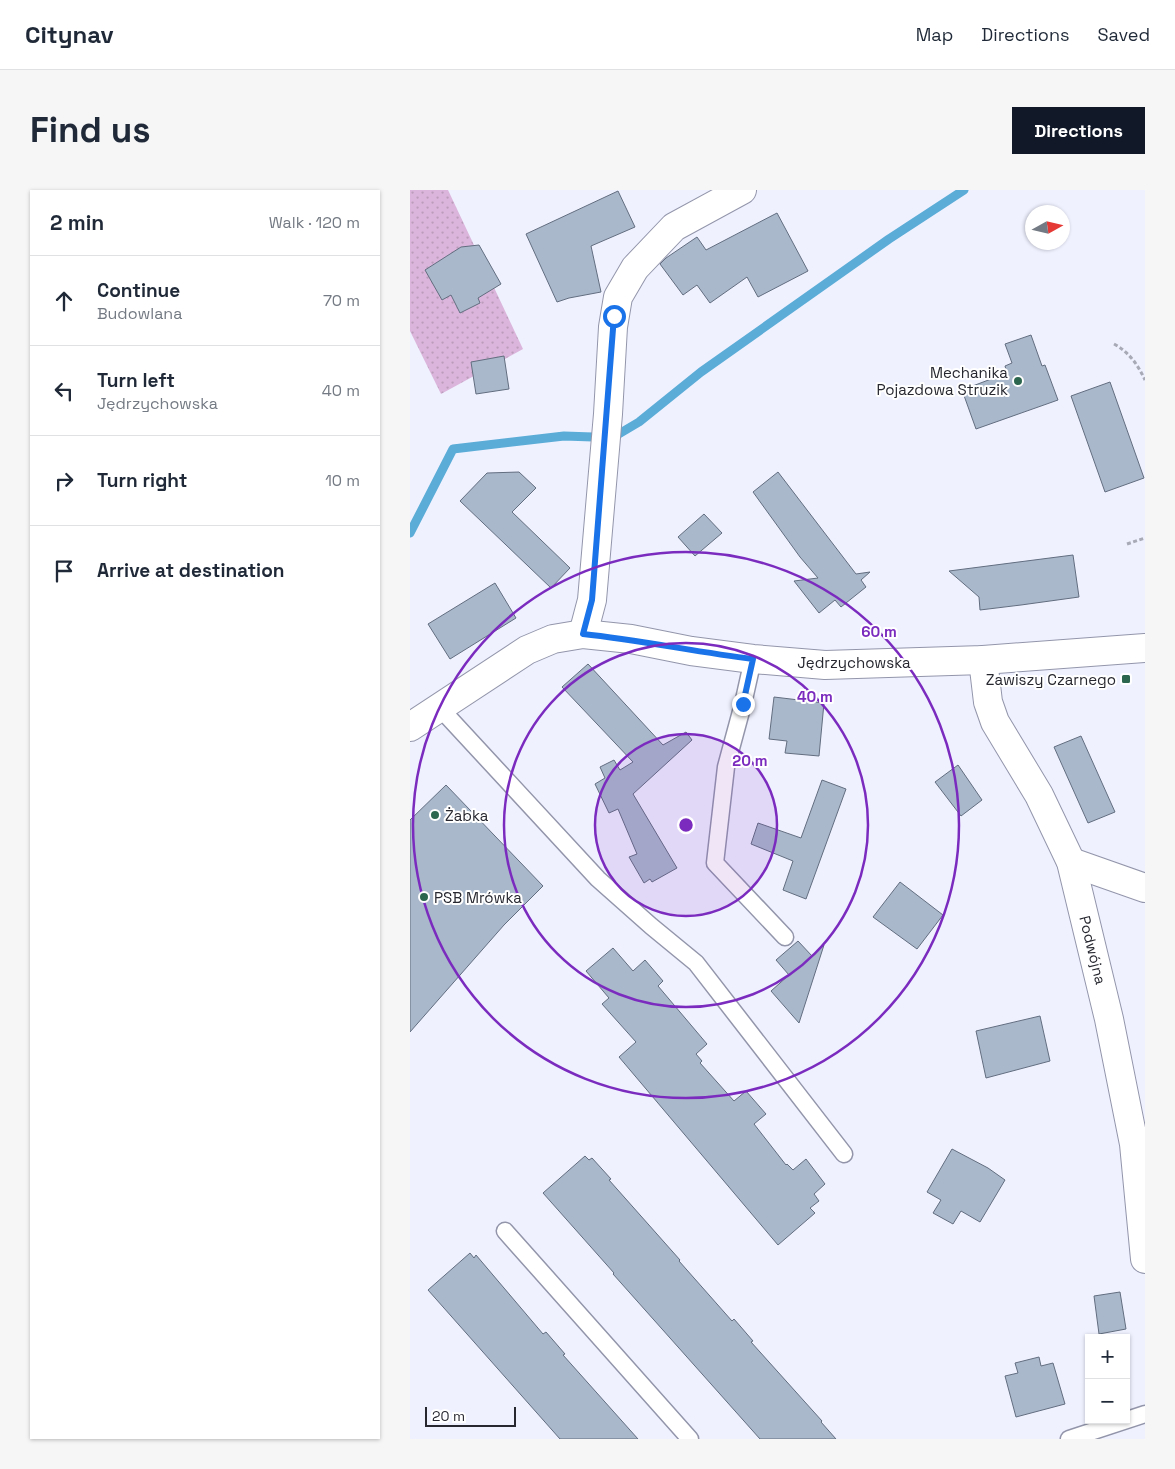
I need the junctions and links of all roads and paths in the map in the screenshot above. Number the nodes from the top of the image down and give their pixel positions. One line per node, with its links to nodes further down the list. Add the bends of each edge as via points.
1 (742, 190): 6 (street, via 674,227 635,268 618,297 592,600)
2 (1114, 344): 3 (path, via 1124,349)
3 (1145, 380)
4 (1145, 538): 5 (path)
5 (1127, 544)
6 (583, 634): 8 (street, Jędrzychowska); 10 (street, Jędrzychowska, via 553,639 527,650)
7 (1145, 648): 9 (street, Jędrzychowska)
8 (753, 659): 9 (street, Jędrzychowska, via 825,665); 14 (lane, via 726,767 715,863)
9 (983, 660): 12 (street, Podwójna, via 988,702 995,722 1039,794)
10 (439, 708): 11 (street, Jędrzychowska); 15 (lane, via 598,879 696,963)
11 (410, 727)
12 (1072, 862): 13 (street); 17 (street, Podwójna, via 1134,1144)
13 (1145, 888)
14 (785, 937)
15 (844, 1154)
16 (505, 1231): 19 (lane)
17 (1145, 1259)
18 (1145, 1414): 20 (lane)
19 (690, 1439)
20 (1068, 1439)

